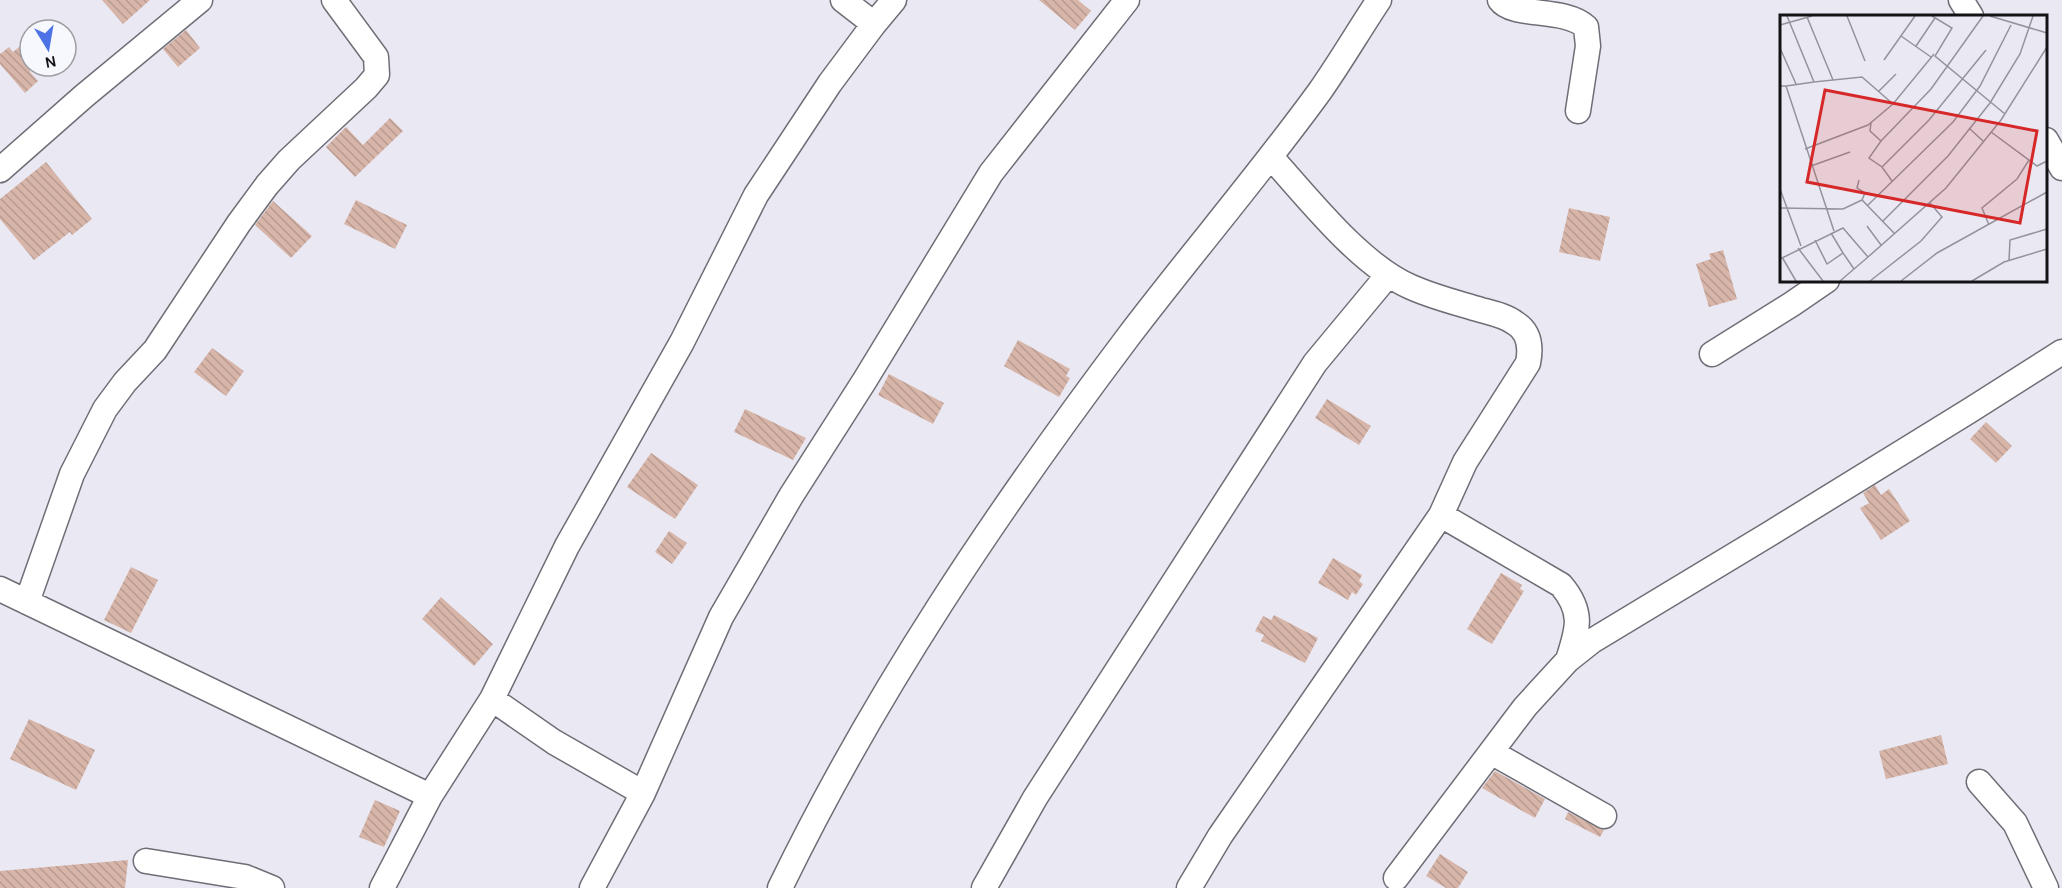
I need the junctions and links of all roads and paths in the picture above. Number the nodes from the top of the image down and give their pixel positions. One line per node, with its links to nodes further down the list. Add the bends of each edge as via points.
1 (200, 0): 13 (street)
2 (334, 0): 20 (street, via 376,57 376,75 267,184 155,350 105,410 72,474)
3 (843, 0): 10 (street)
4 (894, 0): 10 (street)
5 (1127, 0): 25 (street, via 991,174 791,496 721,617)
6 (1379, 0): 12 (street, via 1322,88)
7 (1500, 0): 11 (street, via 1515,8 1569,17 1586,27 1588,46)
8 (1961, 0): 9 (street)
9 (1970, 15)
10 (874, 24): 22 (street, via 756,195 682,342 567,546)
11 (1578, 111)
12 (1271, 156): 14 (street, via 1336,228); 33 (street, via 1129,336 971,555 912,648 811,825)
13 (0, 170)
14 (1388, 276): 18 (street, via 1516,323 1527,335 1531,350 1528,363 1466,462); 34 (street, via 1315,363 1035,798)
15 (1824, 282): 17 (street)
16 (2062, 351): 21 (street, via 1592,640)
17 (1712, 354)
18 (1441, 515): 21 (street, via 1561,585 1573,599 1577,616 1577,634); 35 (street, via 1220,836)
19 (0, 589): 20 (street)
20 (27, 602): 26 (street)
21 (1568, 660): 23 (street)
22 (492, 699): 25 (street, via 554,742); 26 (street)
23 (1491, 752): 27 (street); 29 (street)
24 (1978, 782): 36 (street, via 2015,823)
25 (643, 794): 32 (street)
26 (430, 796): 31 (street)
27 (1605, 816)
28 (146, 861): 30 (street, via 245,877)
29 (1399, 885)
30 (272, 888)
31 (382, 888)
32 (592, 888)
33 (780, 888)
34 (984, 888)
35 (1189, 888)
36 (2046, 888)

